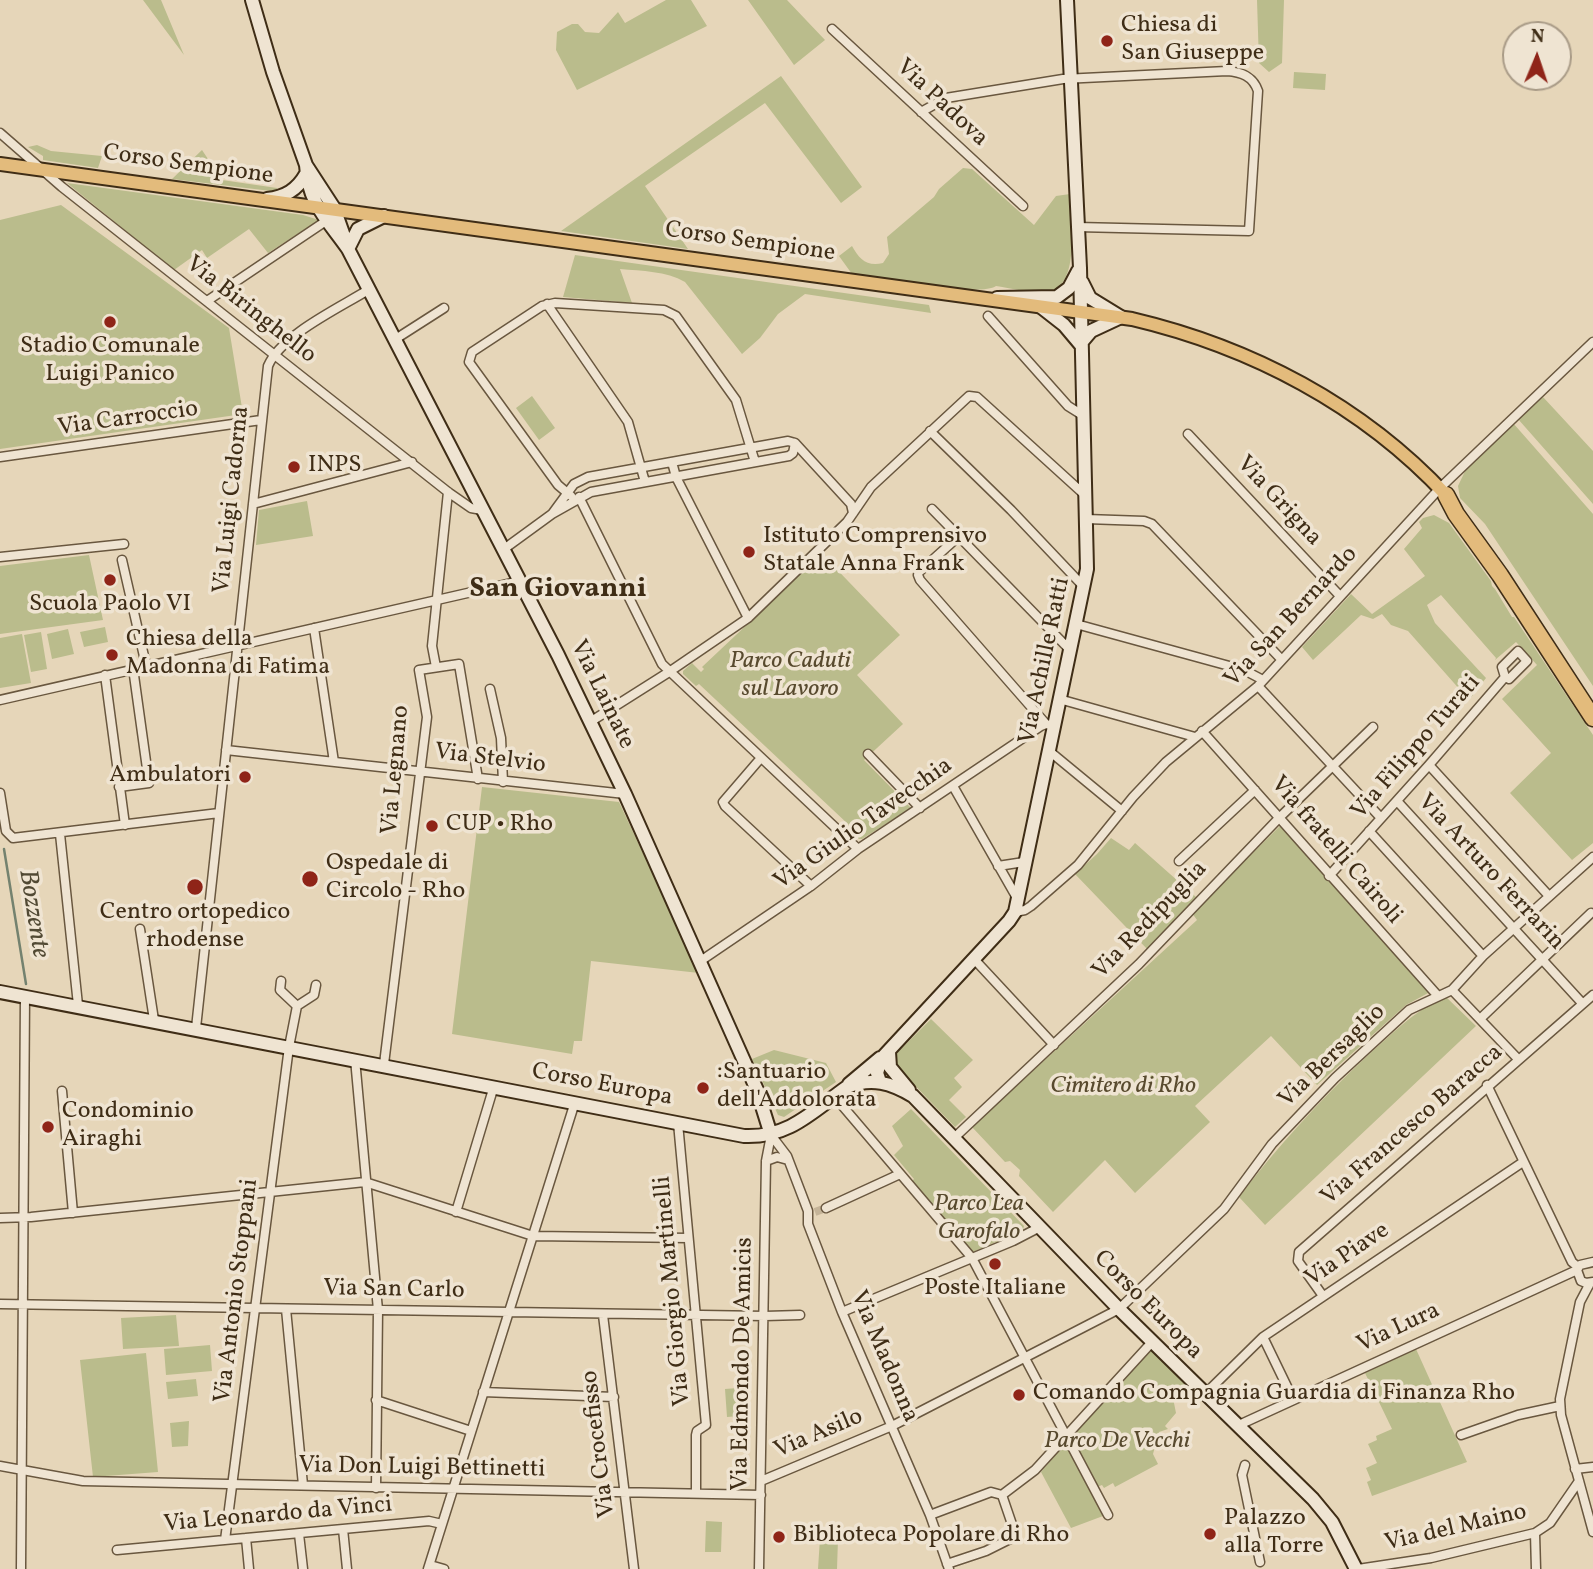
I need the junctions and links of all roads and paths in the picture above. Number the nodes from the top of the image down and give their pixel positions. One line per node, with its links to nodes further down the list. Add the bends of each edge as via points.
1 (252, 0): 9 (street, Via Lainate)
2 (1067, 0): 4 (street, Via Achille Ratti)
3 (832, 29): 5 (street, Via Padova)
4 (1070, 79): 5 (street, via 946,98); 16 (street, Via Achille Ratti); 16 (street, via 1227,71 1247,75 1258,91 1250,232)
5 (921, 112): 12 (street, Via Padova)
6 (0, 132): 8 (street, Via Biringhello)
7 (0, 163): 8 (main road, Corso Sempione)
8 (42, 169): 10 (main road, Corso Sempione); 21 (street, Via Biringhello)
9 (306, 169): 10 (street, via 300,185 279,198); 11 (street, Via Lainate, via 309,193); 13 (street, Via Lainate)
10 (266, 199): 11 (main road, Corso Sempione)
11 (317, 206): 13 (main road, Corso Sempione); 15 (street, Via Lainate)
12 (1023, 206)
13 (334, 208): 14 (main road, Corso Sempione); 17 (street, Via Lainate)
14 (384, 216): 17 (street, via 358,229); 20 (main road, Corso Sempione)
15 (329, 222): 17 (street, Via Lainate); 21 (street)
16 (1077, 227): 18 (street, Via Achille Ratti)
17 (348, 249): 19 (street, Via Lainate)
18 (1080, 268): 20 (street, via 1069,288 1057,297); 25 (street, Via Achille Ratti); 27 (street, via 1084,291)
19 (368, 290): 28 (street, Via Lainate); 31 (street)
20 (987, 299): 23 (main road, Corso Sempione)
21 (207, 301): 31 (street, Via Biringhello)
22 (547, 304): 37 (street, via 671,312 736,400); 42 (street, via 628,422); 48 (street, via 472,352 469,362)
23 (1041, 307): 25 (main road, Corso Sempione); 30 (street)
24 (444, 308): 28 (street)
25 (1080, 312): 27 (main road, Corso Sempione); 30 (street, Via Achille Ratti)
26 (988, 316): 32 (street, via 1068,406)
27 (1121, 317): 30 (street, via 1091,331); 46 (main road, Corso Sempione, via 1192,336 1277,369 1388,440)
28 (394, 340): 53 (street, Via Lainate)
29 (1593, 342): 46 (street, Via San Bernardo)
30 (1080, 344): 32 (street, Via Achille Ratti)
31 (273, 354): 33 (street, Via Luigi Cadorna); 39 (street, Via Biringhello)
32 (1084, 416): 50 (street, Via Achille Ratti)
33 (261, 420): 38 (street, Via Carroccio); 51 (street, Via Luigi Cadorna)
34 (930, 431): 50 (street, via 973,395); 54 (street, via 872,487); 63 (street)
35 (1188, 435): 64 (street, Via Grigna)
36 (795, 443): 37 (street); 41 (street, via 789,456); 54 (street, via 851,504)
37 (752, 447): 40 (street); 41 (street)
38 (0, 457)
39 (412, 462): 47 (street, Via Biringhello); 51 (street)
40 (672, 462): 42 (street); 43 (street)
41 (755, 462): 43 (street)
42 (642, 467): 44 (street); 45 (street)
43 (676, 477): 44 (street); 66 (street)
44 (645, 482): 49 (street)
45 (574, 484): 48 (street); 49 (street)
46 (1443, 491): 64 (street, Via San Bernardo); 82 (highway, Corso Sempione, via 1486,538); 83 (highway, Corso Sempione)
47 (448, 492): 53 (street, Via Biringhello); 65 (street)
48 (568, 493): 49 (street); 55 (street)
49 (579, 497): 55 (street); 75 (street)
50 (1086, 497): 56 (street, Via Achille Ratti)
51 (253, 504): 69 (street, Via Luigi Cadorna)
52 (932, 509): 57 (street)
53 (482, 510): 59 (street, Via Lainate)
54 (853, 513): 66 (street)
55 (552, 514): 59 (street)
56 (1086, 519): 63 (street, Via Achille Ratti); 71 (street, via 1152,524)
57 (958, 537): 70 (street); 85 (street, via 919,572 919,580)
58 (124, 544): 60 (street)
59 (504, 550): 62 (street, Via Lainate)
60 (0, 557)
61 (122, 560): 72 (street)
62 (520, 581): 65 (street); 84 (street, Via Lainate)
63 (1084, 587): 67 (street, Via Achille Ratti)
64 (1340, 596): 71 (street, Via San Bernardo)
65 (437, 599): 68 (street); 73 (street, via 432,646)
66 (748, 618): 75 (street)
67 (1076, 624): 70 (street, Via Achille Ratti); 78 (street, via 1244,670)
68 (314, 628): 69 (street); 92 (street)
69 (237, 645): 72 (street); 88 (street, Via Luigi Cadorna)
70 (1070, 650): 80 (street, Via Achille Ratti)
71 (1281, 659): 78 (street, Via San Bernardo)
72 (146, 665): 74 (street)
73 (436, 667): 95 (street, Via Legnano, via 419,670 426,717); 96 (street, via 459,664)
74 (133, 668): 76 (street); 99 (street, via 149,783)
75 (669, 672): 84 (street); 91 (street)
76 (105, 675): 81 (street); 99 (street)
77 (1505, 677): 93 (street, Via Filippo Turati)
78 (1261, 683): 87 (street, Via San Bernardo); 94 (street)
79 (490, 689): 97 (street, via 501,738)
80 (1059, 699): 85 (street, Via Achille Ratti); 87 (street)
81 (0, 700)
82 (1593, 702)
83 (1593, 718)
84 (590, 722): 102 (street, Via Lainate)
85 (1050, 725): 89 (street, Via Achille Ratti); 98 (street, Via Giulio Tavecchia)
86 (1373, 727): 94 (street, Via Redipuglia)
87 (1198, 734): 100 (street, Via fratelli Cairoli); 105 (street, Via San Bernardo)
88 (226, 750): 92 (street, Via Stelvio); 106 (street, Via Luigi Cadorna)
89 (1048, 750): 105 (street); 116 (street, Via Achille Ratti)
90 (868, 754): 104 (street)
91 (760, 759): 113 (street); 119 (street, via 723,802 725,807)
92 (334, 762): 95 (street, Via Stelvio)
93 (1429, 765): 103 (street, Via Filippo Turati); 120 (street)
94 (1334, 766): 107 (street, Via Redipuglia); 108 (street)
95 (419, 771): 96 (street, Via Stelvio); 147 (street, Via Legnano)
96 (478, 779): 97 (street, Via Stelvio)
97 (503, 782): 102 (street, Via Stelvio)
98 (953, 786): 104 (street, Via Giulio Tavecchia); 117 (street)
99 (119, 787): 109 (street)
100 (1255, 790): 107 (street, Via fratelli Cairoli); 115 (street)
101 (0, 793): 111 (street)
102 (625, 794): 128 (street, Via Lainate)
103 (1397, 801): 108 (street, Via Filippo Turati); 123 (street, Via Arturo Ferrarin)
104 (920, 808): 113 (street, Via Giulio Tavecchia)
105 (1122, 811): 121 (street, Via San Bernardo, via 1078,865 1025,910)
106 (219, 813): 109 (street); 141 (street, Via Luigi Cadorna)
107 (1280, 817): 118 (street, Via fratelli Cairoli); 142 (street, Via Redipuglia)
108 (1381, 818): 110 (street, Via Filippo Turati)
109 (125, 825): 112 (street)
110 (1369, 831): 118 (street, Via Filippo Turati); 125 (street)
111 (3, 834): 112 (street, via 19,839)
112 (60, 834): 137 (street)
113 (858, 849): 119 (street, Via Giulio Tavecchia)
114 (1593, 857): 120 (street, Via Bersaglio)
115 (1179, 861)
116 (1024, 862): 117 (street); 121 (street, Via Achille Ratti)
117 (998, 866): 121 (street)
118 (1329, 876): 135 (street, Via fratelli Cairoli)
119 (811, 886): 128 (street, Via Giulio Tavecchia)
120 (1549, 896): 123 (street, Via Bersaglio)
121 (1016, 905): 127 (street, Via Achille Ratti, via 1009,921)
122 (1591, 913): 126 (street)
123 (1514, 928): 125 (street, Via Bersaglio); 126 (street, Via Arturo Ferrarin)
124 (140, 929): 140 (street)
125 (1483, 956): 131 (street, Via Bersaglio)
126 (1542, 958): 136 (street, Via Arturo Ferrarin); 139 (street)
127 (974, 959): 142 (street); 144 (street, Via Achille Ratti)
128 (699, 962): 157 (street, Via Lainate, via 757,1090)
129 (281, 981): 138 (street, via 280,990)
130 (316, 985): 138 (street, via 314,995)
131 (1452, 990): 135 (street, Via Bersaglio); 139 (street)
132 (0, 992): 134 (street, Corso Europa)
133 (1593, 995): 136 (street, Via Francesco Baracca)
134 (25, 996): 137 (street, Corso Europa); 169 (street)
135 (1438, 996): 184 (street, Via Bersaglio, via 1409,1010 1335,1078 1272,1144 1224,1209)
136 (1582, 1003): 146 (street, Via Francesco Baracca)
137 (78, 1005): 140 (street, Corso Europa)
138 (297, 1006): 143 (street, Via Antonio Stoppani)
139 (1480, 1019): 146 (street)
140 (154, 1020): 141 (street, Corso Europa)
141 (196, 1028): 143 (street, Corso Europa)
142 (1054, 1045): 158 (street, Via Redipuglia)
143 (289, 1048): 145 (street, Corso Europa); 164 (street, Via Antonio Stoppani)
144 (889, 1052): 148 (street, Via Achille Ratti); 151 (street, Via Achille Ratti); 154 (street, via 890,1067)
145 (355, 1059): 147 (street, Corso Europa); 163 (street)
146 (1518, 1059): 150 (street, Via Francesco Baracca)
147 (384, 1064): 149 (street, Corso Europa)
148 (880, 1082): 151 (street, Corso Europa); 154 (street, Corso Europa)
149 (494, 1086): 155 (street, Corso Europa); 166 (street)
150 (1487, 1086): 161 (street); 178 (street, Via Francesco Baracca, via 1299,1252 1298,1261)
151 (847, 1087): 153 (street, Corso Europa)
152 (62, 1091): 167 (street)
153 (834, 1096): 157 (street, Corso Europa, via 799,1122); 162 (street)
154 (914, 1096): 158 (street, Corso Europa)
155 (575, 1102): 156 (street, Corso Europa); 171 (street)
156 (678, 1123): 157 (street, Corso Europa, via 744,1136); 172 (street, Via Giorgio Martinelli)
157 (771, 1135): 159 (street, Via Madonna); 160 (street, Via Edmondo De Amicis)
158 (954, 1138): 170 (street, Corso Europa)
159 (788, 1160): 160 (street); 186 (street, Via Madonna, via 811,1214 808,1224)
160 (766, 1161): 191 (street, Via Edmondo De Amicis)
161 (1523, 1162): 175 (street); 178 (street, Via Piave)
162 (900, 1174): 165 (street); 173 (street)
163 (365, 1182): 164 (street); 166 (street); 185 (street)
164 (270, 1191): 167 (street); 182 (street, Via Antonio Stoppani)
165 (826, 1208)
166 (456, 1212): 171 (street)
167 (73, 1213): 169 (street)
168 (0, 1218): 169 (street)
169 (23, 1218): 181 (street)
170 (1040, 1227): 173 (street); 184 (street, Corso Europa)
171 (533, 1236): 172 (street); 187 (street)
172 (688, 1238): 189 (street, Via Giorgio Martinelli)
173 (972, 1258): 186 (street); 194 (street)
174 (1592, 1264): 175 (street, Via Lura)
175 (1577, 1268): 176 (street); 198 (street, Via Lura)
176 (1580, 1280): 177 (street); 179 (street)
177 (1591, 1282): 179 (street)
178 (1323, 1296): 192 (street, Via Piave)
179 (1580, 1302): 200 (street)
180 (0, 1304): 181 (street, Via San Carlo)
181 (22, 1304): 182 (street, Via San Carlo); 210 (street)
182 (255, 1309): 183 (street, Via San Carlo); 213 (street, Via Antonio Stoppani)
183 (286, 1309): 185 (street, Via San Carlo); 214 (street)
184 (1119, 1309): 193 (street, Corso Europa); 194 (street, Via Bersaglio)
185 (378, 1310): 187 (street, Via San Carlo); 199 (street)
186 (842, 1312): 202 (street, Via Madonna)
187 (508, 1313): 188 (street, Via San Carlo); 195 (street)
188 (603, 1315): 189 (street, Via San Carlo); 197 (street, Via Crocefisso)
189 (695, 1315): 191 (street, Via San Carlo); 218 (street, Via Giorgio Martinelli, via 706,1425 696,1435)
190 (800, 1315): 191 (street, Via San Carlo)
191 (765, 1316): 211 (street, Via Edmondo De Amicis)
192 (1263, 1337): 196 (street, Via Piave); 198 (street)
193 (1153, 1341): 196 (street, Corso Europa); 205 (street)
194 (1025, 1358): 202 (street, Via Asilo); 205 (street)
195 (483, 1392): 197 (street); 203 (street)
196 (1205, 1394): 201 (street, Corso Europa)
197 (614, 1397): 217 (street, Via Crocefisso)
198 (1293, 1399): 201 (street, Via Lura)
199 (376, 1400): 203 (street); 215 (street)
200 (1560, 1406): 204 (street); 209 (street)
201 (1239, 1425): 241 (street, Corso Europa, via 1332,1522)
202 (892, 1426): 211 (street, Via Asilo); 221 (street, Via Madonna)
203 (471, 1431): 216 (street)
204 (1461, 1435)
205 (1066, 1437): 220 (street, via 1035,1470); 222 (street)
206 (1245, 1465): 231 (street, via 1242,1475)
207 (0, 1466): 210 (street, Via Don Luigi Bettinetti)
208 (1593, 1467): 209 (street)
209 (1575, 1469): 212 (street)
210 (22, 1470): 213 (street, Via Don Luigi Bettinetti, via 83,1481); 234 (street)
211 (761, 1480): 219 (street, Via Edmondo De Amicis)
212 (1579, 1481): 225 (street); 226 (street, Via del Maino, via 1550,1523)
213 (233, 1484): 214 (street, Via Don Luigi Bettinetti); 229 (street, Via Antonio Stoppani)
214 (303, 1485): 215 (street, Via Don Luigi Bettinetti)
215 (376, 1488): 216 (street, Via Don Luigi Bettinetti)
216 (452, 1490): 217 (street, Via Don Luigi Bettinetti); 223 (street)
217 (624, 1492): 218 (street, Via Don Luigi Bettinetti); 239 (street, Via Crocefisso)
218 (696, 1493): 219 (street, Via Don Luigi Bettinetti)
219 (761, 1495): 240 (street, Via Edmondo De Amicis)
220 (1002, 1495): 221 (street, via 991,1492); 232 (street, via 1016,1536)
221 (930, 1515): 232 (street, Via Madonna)
222 (1108, 1516)
223 (442, 1524): 224 (street, Via Leonardo da Vinci, via 429,1521); 233 (street)
224 (344, 1529): 227 (street, Via Leonardo da Vinci); 237 (street)
225 (1593, 1532)
226 (1535, 1533): 241 (street, Via del Maino, via 1431,1558); 242 (street)
227 (299, 1534): 228 (street, Via Leonardo da Vinci); 236 (street)
228 (246, 1538): 229 (street, Via Leonardo da Vinci); 235 (street)
229 (225, 1540): 230 (street, Via Leonardo da Vinci)
230 (117, 1550)
231 (1260, 1562)
232 (948, 1566)
233 (429, 1567): 238 (street)
234 (22, 1569)
235 (249, 1569)
236 (303, 1569)
237 (348, 1569)
238 (444, 1569)
239 (634, 1569)
240 (759, 1569)
241 (1357, 1569)
242 (1536, 1569)

